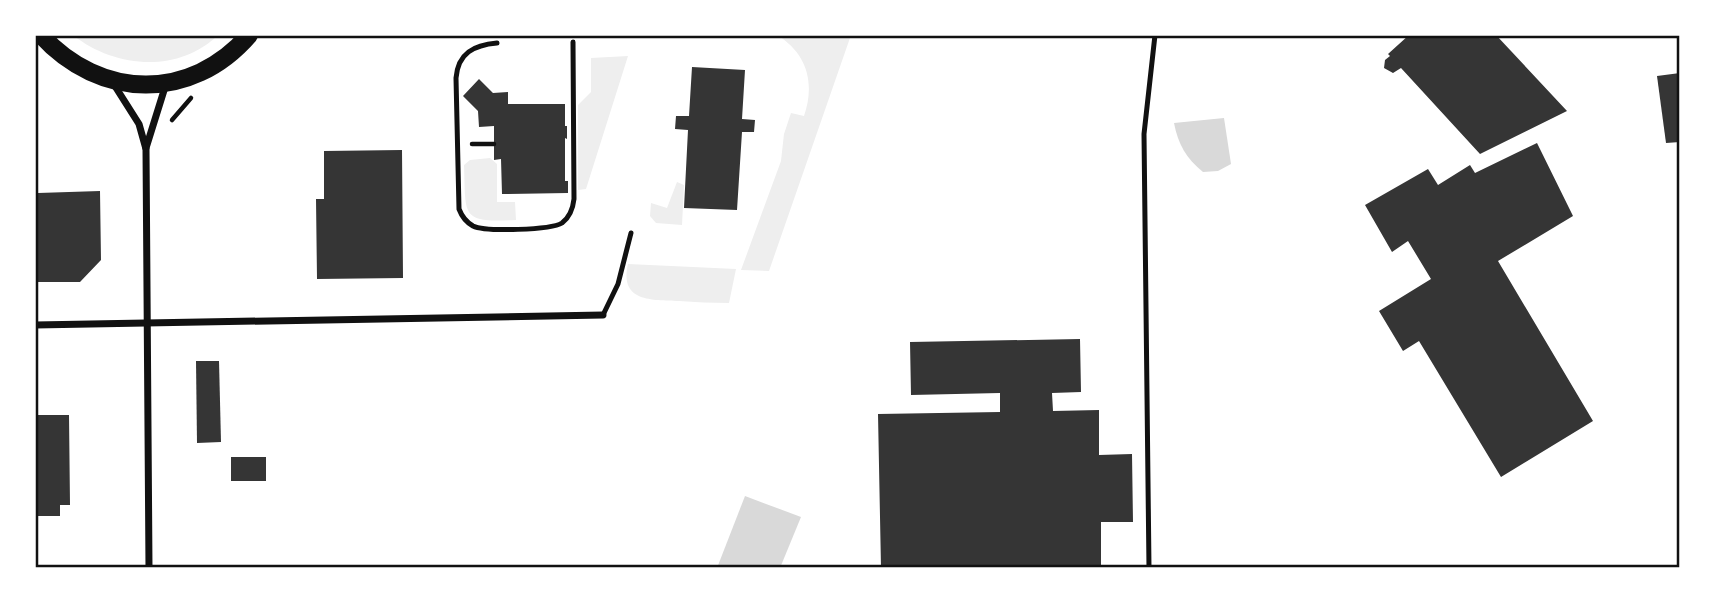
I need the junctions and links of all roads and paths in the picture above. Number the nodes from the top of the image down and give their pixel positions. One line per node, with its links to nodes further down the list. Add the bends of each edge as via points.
1 (41, 35): 6 (main road, via 78,67)
2 (249, 35): 7 (main road, via 206,71)
3 (1155, 35): 16 (lane, via 1144,134)
4 (497, 43): 8 (lane, via 472,49 458,64)
5 (573, 43): 8 (lane, via 574,199 564,221 549,228 483,229 470,224 459,209)
6 (111, 80): 7 (main road); 10 (street, via 139,124)
7 (166, 84): 10 (street)
8 (457, 144): 9 (path)
9 (494, 144)
10 (146, 149): 13 (street)
11 (631, 233): 12 (lane, via 618,284)
12 (603, 315): 13 (street)
13 (149, 323): 14 (street); 15 (street)
14 (35, 325)
15 (149, 568)
16 (1149, 568)

